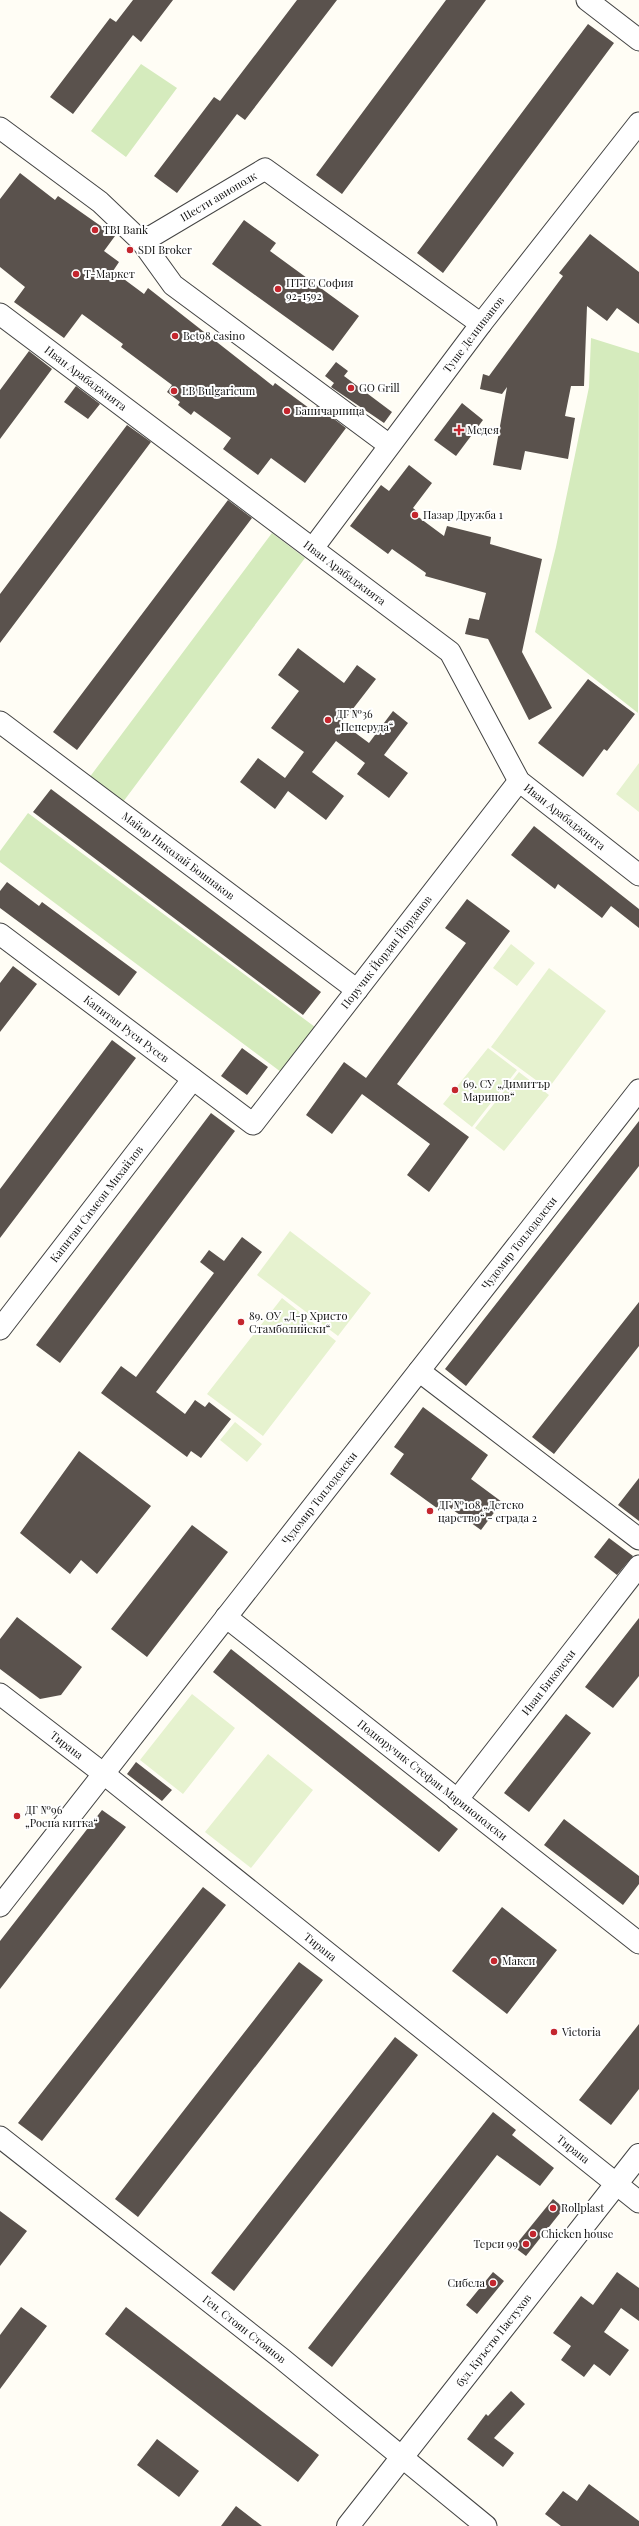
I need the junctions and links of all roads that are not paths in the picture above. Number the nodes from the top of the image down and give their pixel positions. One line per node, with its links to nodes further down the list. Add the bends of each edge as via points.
1 (587, 0): 2 (street)
2 (639, 40)
3 (639, 124): 7 (street, Туше Делииванов)
4 (1, 131): 5 (street, via 100,202)
5 (142, 242): 7 (street, Шести авиополк, via 265,169); 8 (street, via 173,285)
6 (0, 314): 9 (street, Иван Арабаджията)
7 (481, 324): 8 (street, Туше Делииванов)
8 (389, 445): 9 (street, Туше Делииванов)
9 (312, 548): 11 (street, Иван Арабаджията, via 450,652)
10 (0, 722): 14 (street, Майор Николай Бошнаков)
11 (519, 781): 12 (street, Иван Арабаджията); 14 (street, Поручик Йордан Йорданов)
12 (639, 875)
13 (0, 934): 15 (street, Капитан Руси Русев)
14 (357, 990): 17 (street, Поручик Йордан Йорданов)
15 (193, 1079): 17 (street, Капитан Руси Русев); 18 (street, Капитан Симеон Михайлов)
16 (639, 1090): 19 (street, Чудомир Топлодолски)
17 (253, 1124)
18 (0, 1329)
19 (419, 1371): 20 (street); 22 (street, Чудомир Топлодолски)
20 (639, 1539)
21 (639, 1566): 25 (street, Иван Биковски)
22 (226, 1617): 24 (street, Чудомир Топлодолски); 25 (street, Подпоручик Стефан Маринополски)
23 (0, 1694): 24 (street, Тирана)
24 (104, 1774): 26 (street, Чудомир Топлодолски); 30 (street, Тирана)
25 (457, 1800): 27 (street, Подпоручик Стефан Маринополски)
26 (0, 1906)
27 (639, 1943)
28 (0, 2137): 32 (street, Ген. Стоян Стоянов)
29 (639, 2155): 30 (street, бул. Кръстю Пастухов)
30 (617, 2185): 31 (street, Тирана); 32 (street, бул. Кръстю Пастухов)
31 (639, 2202)
32 (403, 2456): 33 (street, бул. Кръстю Пастухов); 34 (street, Ген. Стоян Стоянов)
33 (348, 2526)
34 (486, 2526)

